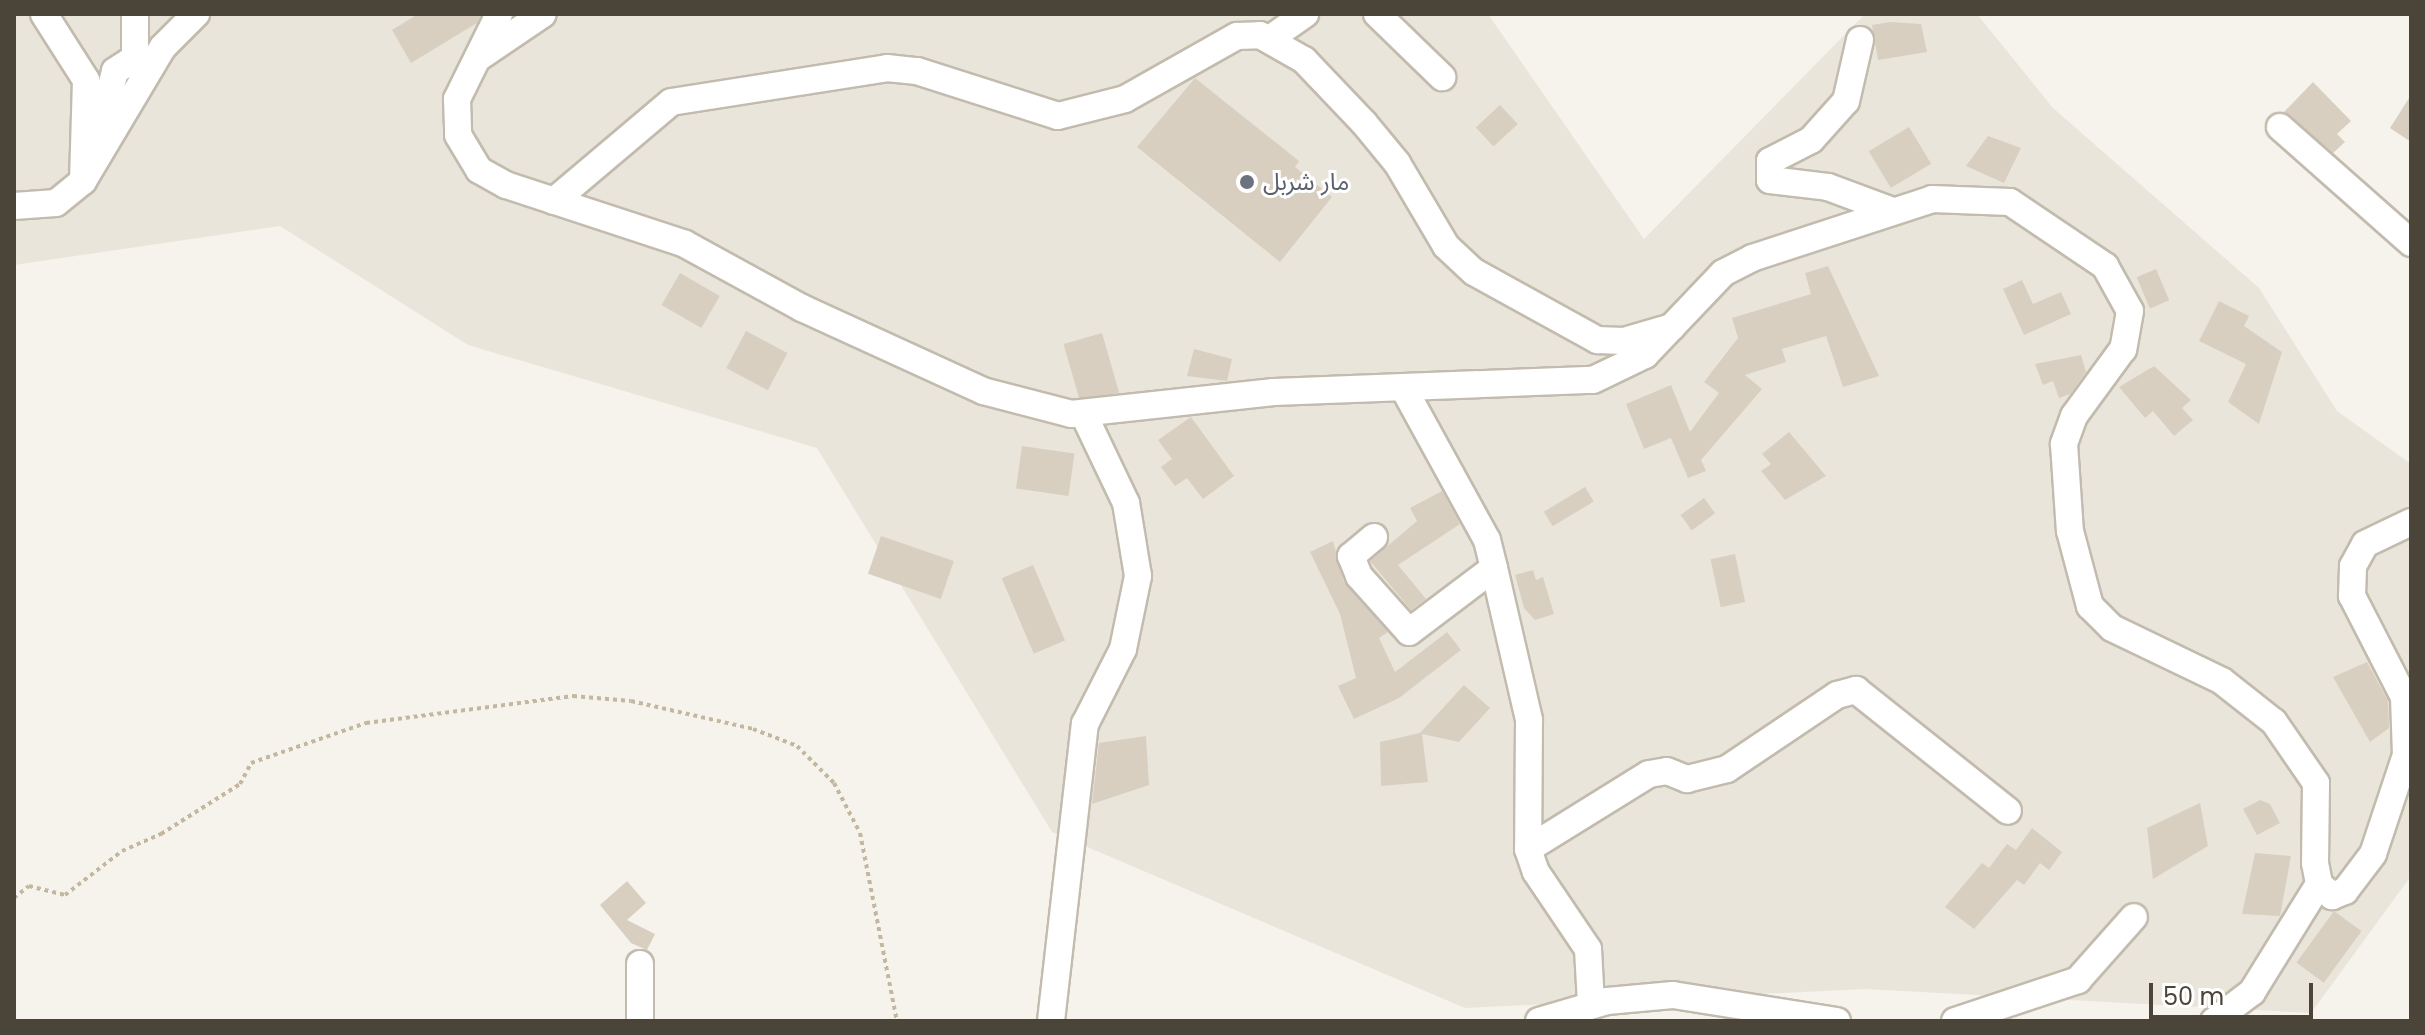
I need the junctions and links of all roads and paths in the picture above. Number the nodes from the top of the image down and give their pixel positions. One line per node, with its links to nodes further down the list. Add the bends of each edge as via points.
1 (44, 14): 13 (street, via 86,80)
2 (135, 14): 13 (street, via 135,58 115,71)
3 (196, 14): 13 (street, via 163,47)
4 (499, 14): 10 (street)
5 (543, 14): 10 (street)
6 (1305, 14): 8 (street)
7 (1377, 14): 11 (street)
8 (1271, 38): 14 (street, via 1237,36 1143,84 1125,99 1058,116 917,71 887,68 671,102); 18 (street, via 1320,75 1364,123 1397,163 1446,246 1474,272 1597,340 1624,341)
9 (1860, 40): 16 (street, via 1846,101 1811,140 1770,161 1770,180 1828,187)
10 (472, 63): 14 (street, via 455,118 468,157 493,180)
11 (1442, 77)
12 (2280, 127): 17 (street)
13 (83, 181): 15 (street, via 56,203)
14 (554, 201): 20 (street, via 685,244 802,308 983,391)
15 (14, 206)
16 (1890, 210): 18 (street, via 1736,265); 26 (street, via 1960,196 2010,202 2093,256 2123,291 2130,311 2123,349 2074,416 2064,444 2081,579 2104,623 2222,681 2274,722 2306,763 2318,790)
17 (2411, 243)
18 (1672, 327): 19 (street, via 1634,363 1593,380)
19 (1404, 389): 20 (street, via 1274,392); 23 (street, via 1487,540)
20 (1084, 415): 33 (street, via 1126,503 1138,576 1123,649 1085,724)
21 (2411, 522): 26 (street, via 2365,544 2350,580 2404,697 2400,785 2373,854 2354,881 2335,896)
22 (1374, 537): 23 (street, via 1351,556 1359,576 1409,632)
23 (1494, 568): 25 (street, via 1529,720)
24 (2008, 811): 25 (street, via 1856,690 1837,695 1727,769 1687,779 1667,771 1649,774)
25 (1528, 849): 30 (street, via 1536,872 1588,949)
26 (2319, 884): 37 (street, via 2252,992)
27 (14, 898): 32 (path, via 29,886 65,895 122,851 161,834 240,784 251,763 366,723 573,696 631,701 753,729 797,746 834,783 860,833)
28 (2134, 917): 36 (street, via 2078,980)
29 (640, 964): 31 (street)
30 (1591, 1005): 34 (street); 35 (street, via 1673,995)
31 (640, 1021)
32 (897, 1021)
33 (1051, 1021)
34 (1539, 1021)
35 (1837, 1021)
36 (1955, 1021)
37 (2214, 1021)

